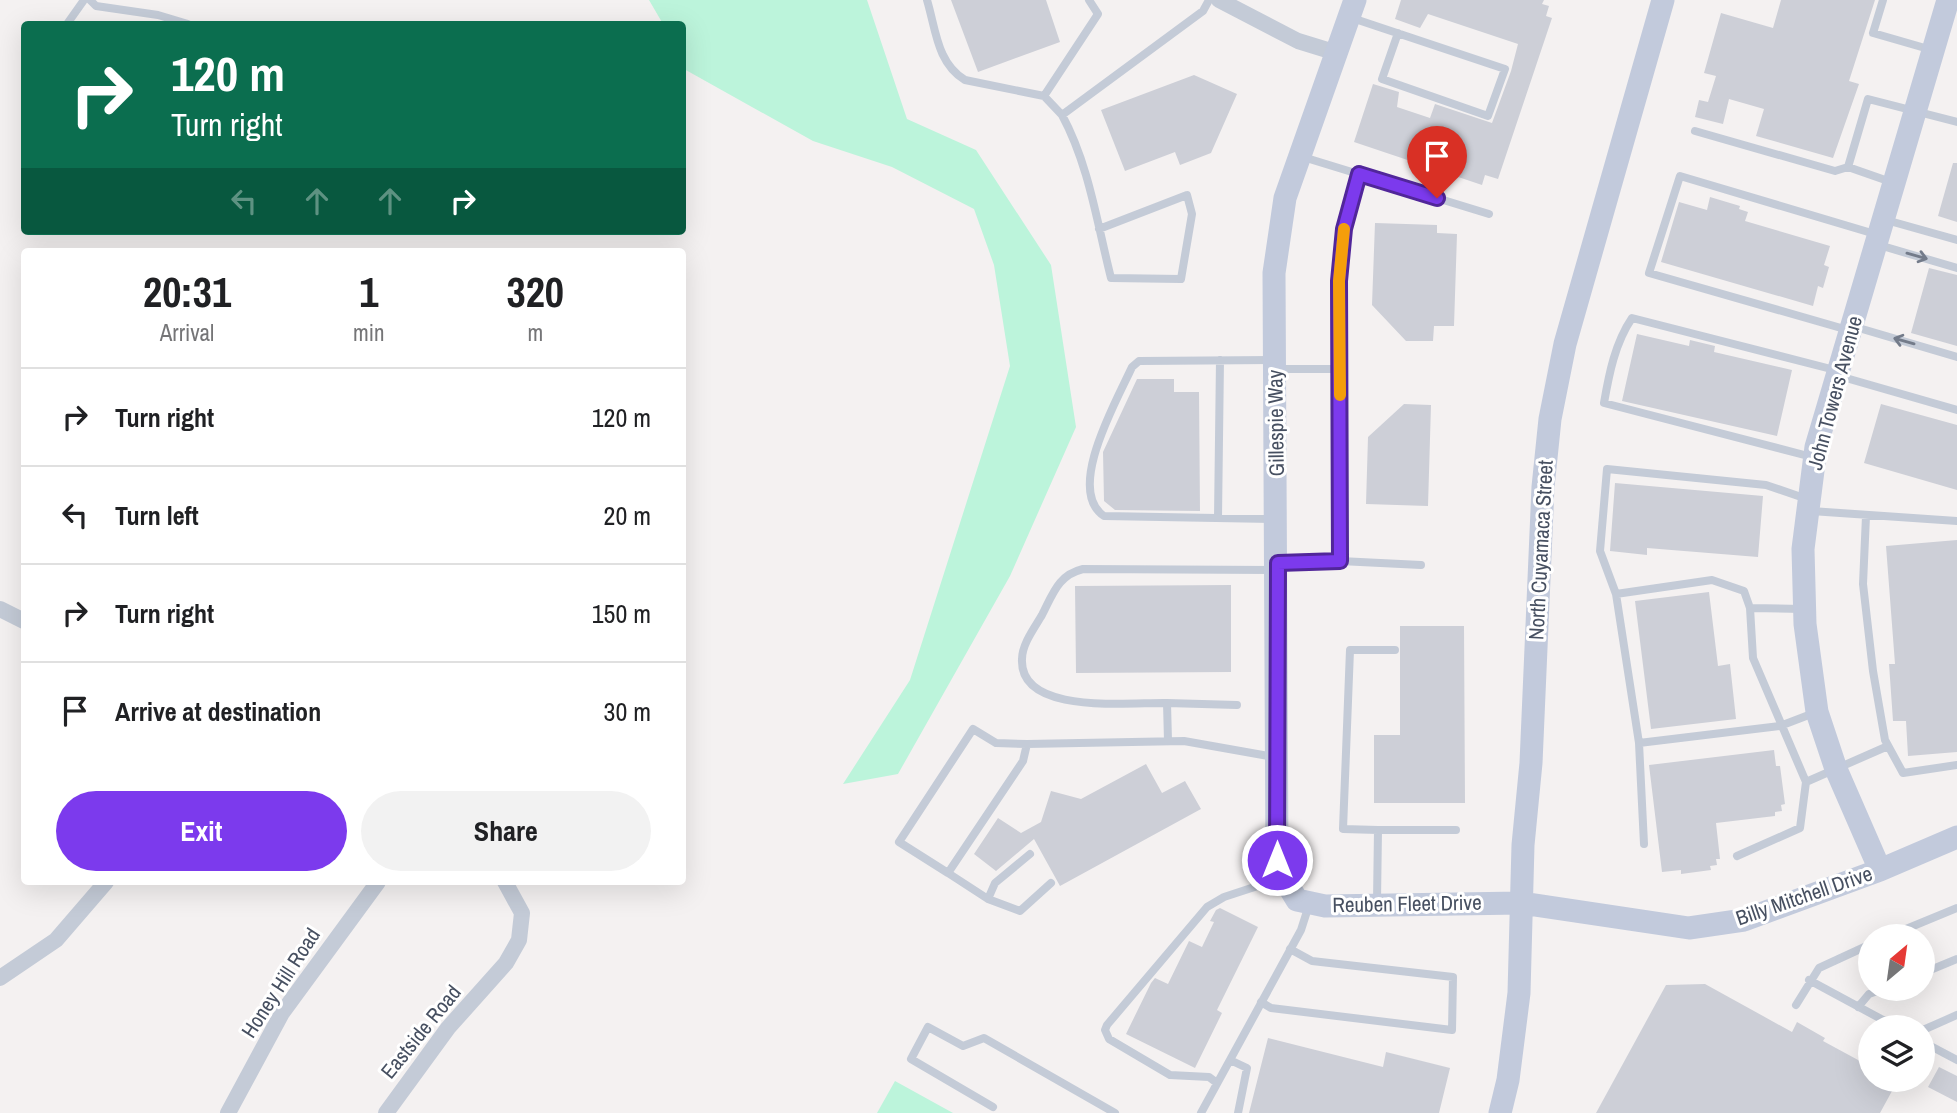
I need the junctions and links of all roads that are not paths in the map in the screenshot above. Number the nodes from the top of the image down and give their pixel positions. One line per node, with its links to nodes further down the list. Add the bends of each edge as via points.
1 (85, 0): 11 (lane)
2 (90, 0): 12 (lane, via 96,6)
3 (927, 0): 16 (lane, via 943,56 955,74)
4 (1089, 0): 16 (lane, via 1098,14)
5 (1209, 0): 18 (lane, via 1203,10)
6 (1219, 0): 15 (street, via 1298,41)
7 (1663, 0): 79 (street, North Cuyamaca Street, via 1565,344 1550,419)
8 (1883, 0): 14 (lane, via 1873,33)
9 (1951, 2): 14 (street, John Towers Avenue)
10 (1352, 8): 13 (lane); 15 (street, Gillespie Way)
11 (69, 21)
12 (178, 21)
13 (1398, 33): 13 (lane, via 1504,69 1488,116 1382,79)
14 (1933, 51): 17 (street, John Towers Avenue)
15 (1337, 53): 21 (street, Gillespie Way)
16 (1044, 96): 18 (lane)
17 (1914, 114): 19 (lane); 22 (lane, via 1868,99); 24 (street, John Towers Avenue)
18 (1062, 115): 26 (lane, via 1079,147)
19 (1957, 122)
20 (1695, 131): 22 (lane, via 1835,171)
21 (1300, 156): 23 (lane); 33 (street, Gillespie Way, via 1286,198 1275,273)
22 (1848, 167): 24 (lane)
23 (1359, 174): 25 (lane); 34 (lane, via 1342,252)
24 (1894, 183): 27 (street, John Towers Avenue)
25 (1489, 215)
26 (1099, 229): 26 (lane, via 1111,278 1181,279 1192,214 1187,195)
27 (1879, 233): 28 (lane); 29 (lane, one-way to 29); 30 (street, John Towers Avenue); 30 (lane, via 1680,176 1649,273)
28 (1957, 240)
29 (1957, 268)
30 (1851, 328): 31 (lane, one-way to 30); 35 (street, John Towers Avenue)
31 (1957, 357)
32 (1220, 360): 33 (lane); 40 (lane); 40 (lane, via 1146,359 1132,367 1100,438 1089,494 1093,508 1104,516)
33 (1275, 364): 34 (lane); 41 (street, Gillespie Way)
34 (1340, 369): 43 (lane)
35 (1838, 373): 36 (lane); 37 (street, John Towers Avenue); 37 (lane, via 1632,318 1621,334 1607,384 1604,403)
36 (1957, 410)
37 (1815, 458): 38 (street, John Towers Avenue)
38 (1809, 505): 39 (lane); 46 (lane, via 1766,485 1607,468 1600,551); 48 (street, John Towers Avenue, via 1803,549)
39 (1866, 516): 42 (lane); 59 (lane, via 1863,584)
40 (1219, 518): 41 (lane)
41 (1278, 519): 45 (street, Gillespie Way)
42 (1957, 521)
43 (1340, 561): 44 (lane); 45 (lane)
44 (1421, 565)
45 (1278, 567): 52 (lane, via 1083,569 1062,578 1024,648 1022,666 1028,679 1062,702); 60 (street, Gillespie Way)
46 (1616, 594): 47 (lane, via 1712,580 1744,591); 57 (lane)
47 (1750, 608): 48 (lane); 55 (lane, via 1753,658)
48 (1805, 609): 54 (street, John Towers Avenue)
49 (0, 610): 50 (street)
50 (21, 620)
51 (1395, 650): 64 (lane, via 1350,650 1343,829)
52 (1167, 703): 53 (lane); 56 (lane)
53 (1237, 705)
54 (1817, 712): 55 (lane); 62 (street, John Towers Avenue)
55 (1780, 726): 57 (lane); 63 (lane)
56 (1168, 741): 58 (lane); 60 (lane)
57 (1639, 743): 67 (lane)
58 (1027, 744): 72 (lane, via 1023,761); 72 (lane, via 996,743 973,729 899,842)
59 (1888, 746): 61 (lane, via 1903,773); 62 (lane)
60 (1277, 757): 70 (street, Gillespie Way)
61 (1957, 765)
62 (1836, 769): 63 (lane); 71 (street, John Towers Avenue)
63 (1805, 782): 69 (lane, via 1800,828)
64 (1378, 830): 65 (lane); 80 (lane)
65 (1456, 830)
66 (1957, 838): 71 (street, Billy Mitchell Drive)
67 (1644, 844)
68 (1030, 854): 77 (lane, via 995,883)
69 (1737, 856)
70 (1280, 869): 78 (street, Reuben Fleet Drive, via 1297,900); 99 (lane, via 1207,908 1107,1025 1109,1039 1170,1075 1209,1077)
71 (1880, 870): 79 (street, Billy Mitchell Drive, via 1744,920 1689,928)
72 (948, 873): 77 (lane)
73 (1051, 883): 77 (lane, via 1020,911)
74 (103, 885): 87 (street, via 56,940)
75 (376, 885): 101 (street, Honey Hill Road, via 282,1013)
76 (507, 885): 102 (street, Eastside Road, via 522,913 513,952 448,1028)
77 (988, 899)
78 (1310, 902): 80 (street, Reuben Fleet Drive, via 1325,906); 84 (lane)
79 (1521, 903): 80 (street, Reuben Fleet Drive); 106 (street, North Cuyamaca Street, via 1519,993)
80 (1377, 904)
81 (1957, 908): 82 (lane)
82 (1918, 924)
83 (1858, 949): 88 (lane, via 1829,961)
84 (1290, 950): 90 (lane); 90 (lane, via 1312,961 1453,977 1452,1030 1270,1008)
85 (1957, 959): 86 (lane)
86 (1936, 968)
87 (0, 978)
88 (1809, 980): 91 (lane); 92 (lane)
89 (1863, 1001): 92 (lane)
90 (1261, 1002): 97 (lane)
91 (1796, 1005)
92 (1858, 1007): 93 (lane)
93 (1873, 1015)
94 (1957, 1015): 95 (lane)
95 (1935, 1025)
96 (1935, 1048): 98 (lane)
97 (1230, 1060): 99 (lane); 105 (lane, via 1247,1068)
98 (1957, 1060)
99 (1217, 1083): 104 (lane)
100 (993, 1107): 103 (lane, via 911,1059 928,1027 963,1046 984,1038)
101 (228, 1113)
102 (386, 1113)
103 (1115, 1113)
104 (1201, 1113)
105 (1238, 1113)
106 (1500, 1113)

